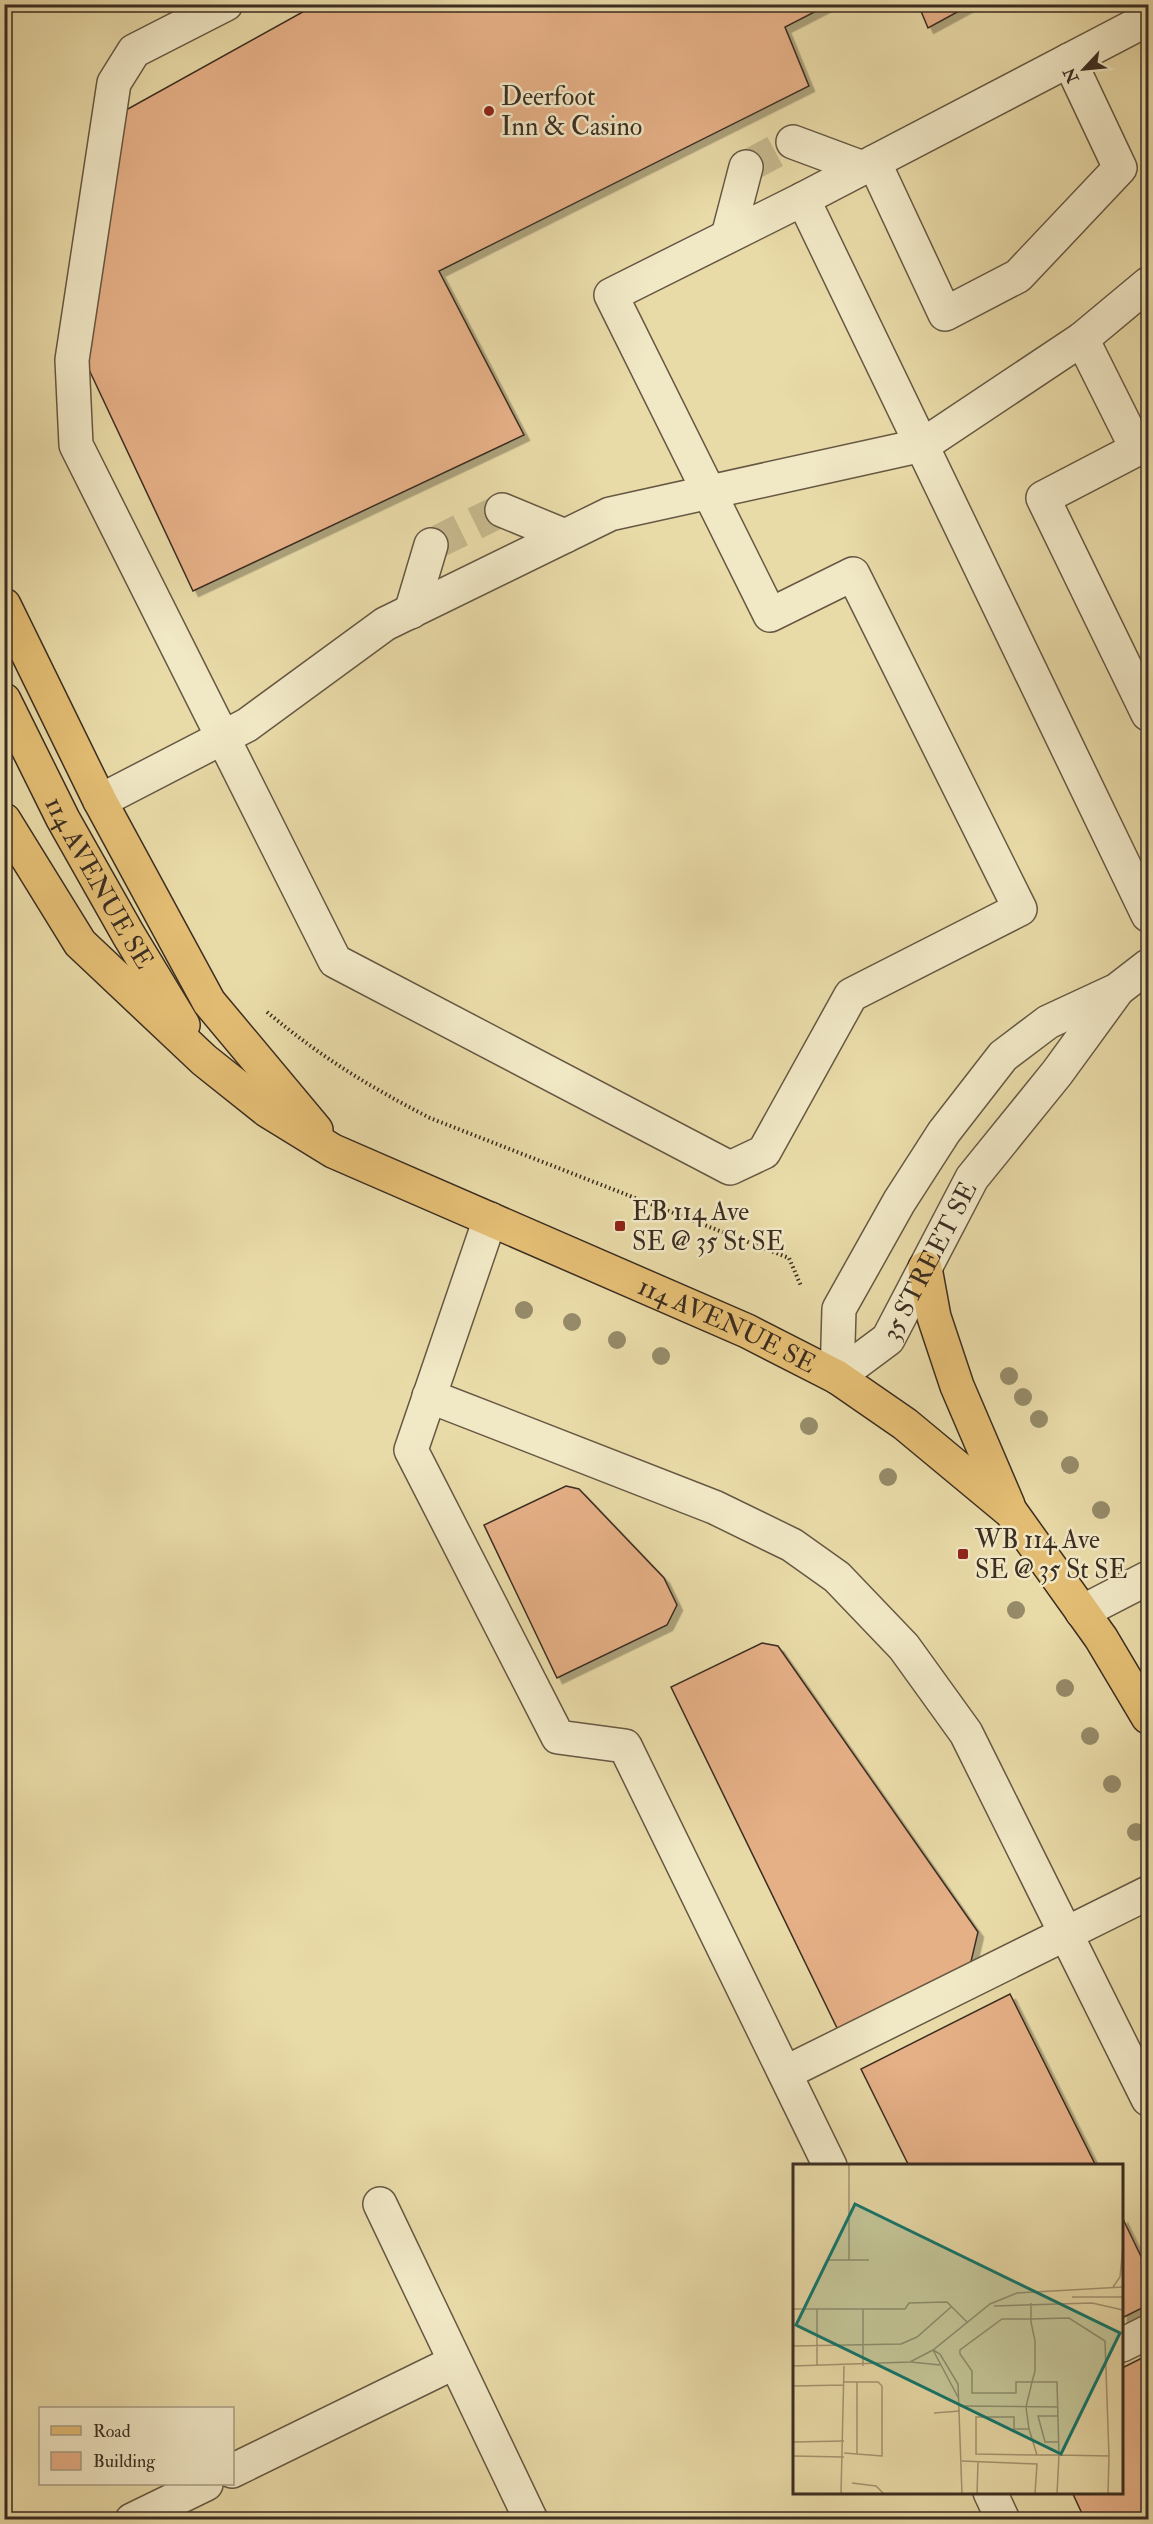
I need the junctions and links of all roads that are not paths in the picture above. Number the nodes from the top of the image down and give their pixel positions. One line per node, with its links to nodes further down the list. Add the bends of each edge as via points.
1 (226, 4): 20 (street, via 134,51 114,83 72,360 76,445)
2 (1149, 19): 3 (street)
3 (1070, 60): 5 (street); 5 (street, via 1120,168 1018,276 945,314)
4 (793, 142): 5 (street)
5 (868, 165): 7 (street)
6 (746, 167): 8 (street)
7 (803, 199): 8 (street); 11 (street)
8 (728, 236): 12 (street, via 611,295)
9 (1149, 284): 10 (street)
10 (1082, 339): 11 (street); 19 (street, via 1137,449 1042,498)
11 (923, 445): 12 (street); 23 (street)
12 (709, 492): 14 (street, via 610,514); 20 (street, via 770,615 853,574 1020,909 851,995 764,1152 730,1168 335,961)
13 (502, 510): 14 (street)
14 (565, 536): 17 (street)
15 (431, 544): 17 (street)
16 (4, 605): 21 (main road)
17 (411, 612): 20 (street, via 385,624)
18 (4, 700): 26 (main road, 114 AVENUE SE, via 63,819)
19 (1149, 714)
20 (224, 738): 21 (street)
21 (100, 801): 27 (main road, via 209,1002)
22 (4, 820): 26 (main road, 114 AVENUE SE, via 80,944)
23 (1149, 915)
24 (1149, 966): 25 (street, 35 STREET SE)
25 (1117, 990): 29 (street, 35 STREET SE, via 1057,1073 972,1178); 30 (street, 35 STREET SE, via 1048,1022 1003,1056 944,1132 839,1309)
26 (204, 1060): 27 (main road, 114 AVENUE SE, via 268,1111)
27 (333, 1150): 28 (main road, 114 AVENUE SE)
28 (490, 1219): 30 (main road, 114 AVENUE SE, via 747,1331); 31 (street)
29 (925, 1268): 30 (street, 35 STREET SE, via 888,1339); 32 (main road, via 934,1317 950,1368)
30 (837, 1377): 32 (main road, 114 AVENUE SE, via 905,1424)
31 (429, 1396): 37 (street, via 714,1507 792,1545 837,1577 904,1647 966,1732); 38 (street, via 411,1450 558,1737 625,1746)
32 (1011, 1512): 34 (main road, 114 AVENUE SE)
33 (1149, 1578): 34 (street)
34 (1082, 1612): 35 (main road, 114 AVENUE SE)
35 (1149, 1717)
36 (1149, 1893): 37 (street)
37 (1067, 1935): 38 (street); 39 (street)
38 (785, 2073): 40 (street)
39 (1149, 2099)
40 (829, 2164)
41 (380, 2205): 44 (street)
42 (1149, 2332): 43 (street)
43 (1123, 2345)
44 (455, 2362): 45 (street); 49 (street)
45 (234, 2469)
46 (204, 2485): 48 (street)
47 (991, 2494): 50 (street)
48 (132, 2520)
49 (531, 2520)
50 (1004, 2520)

